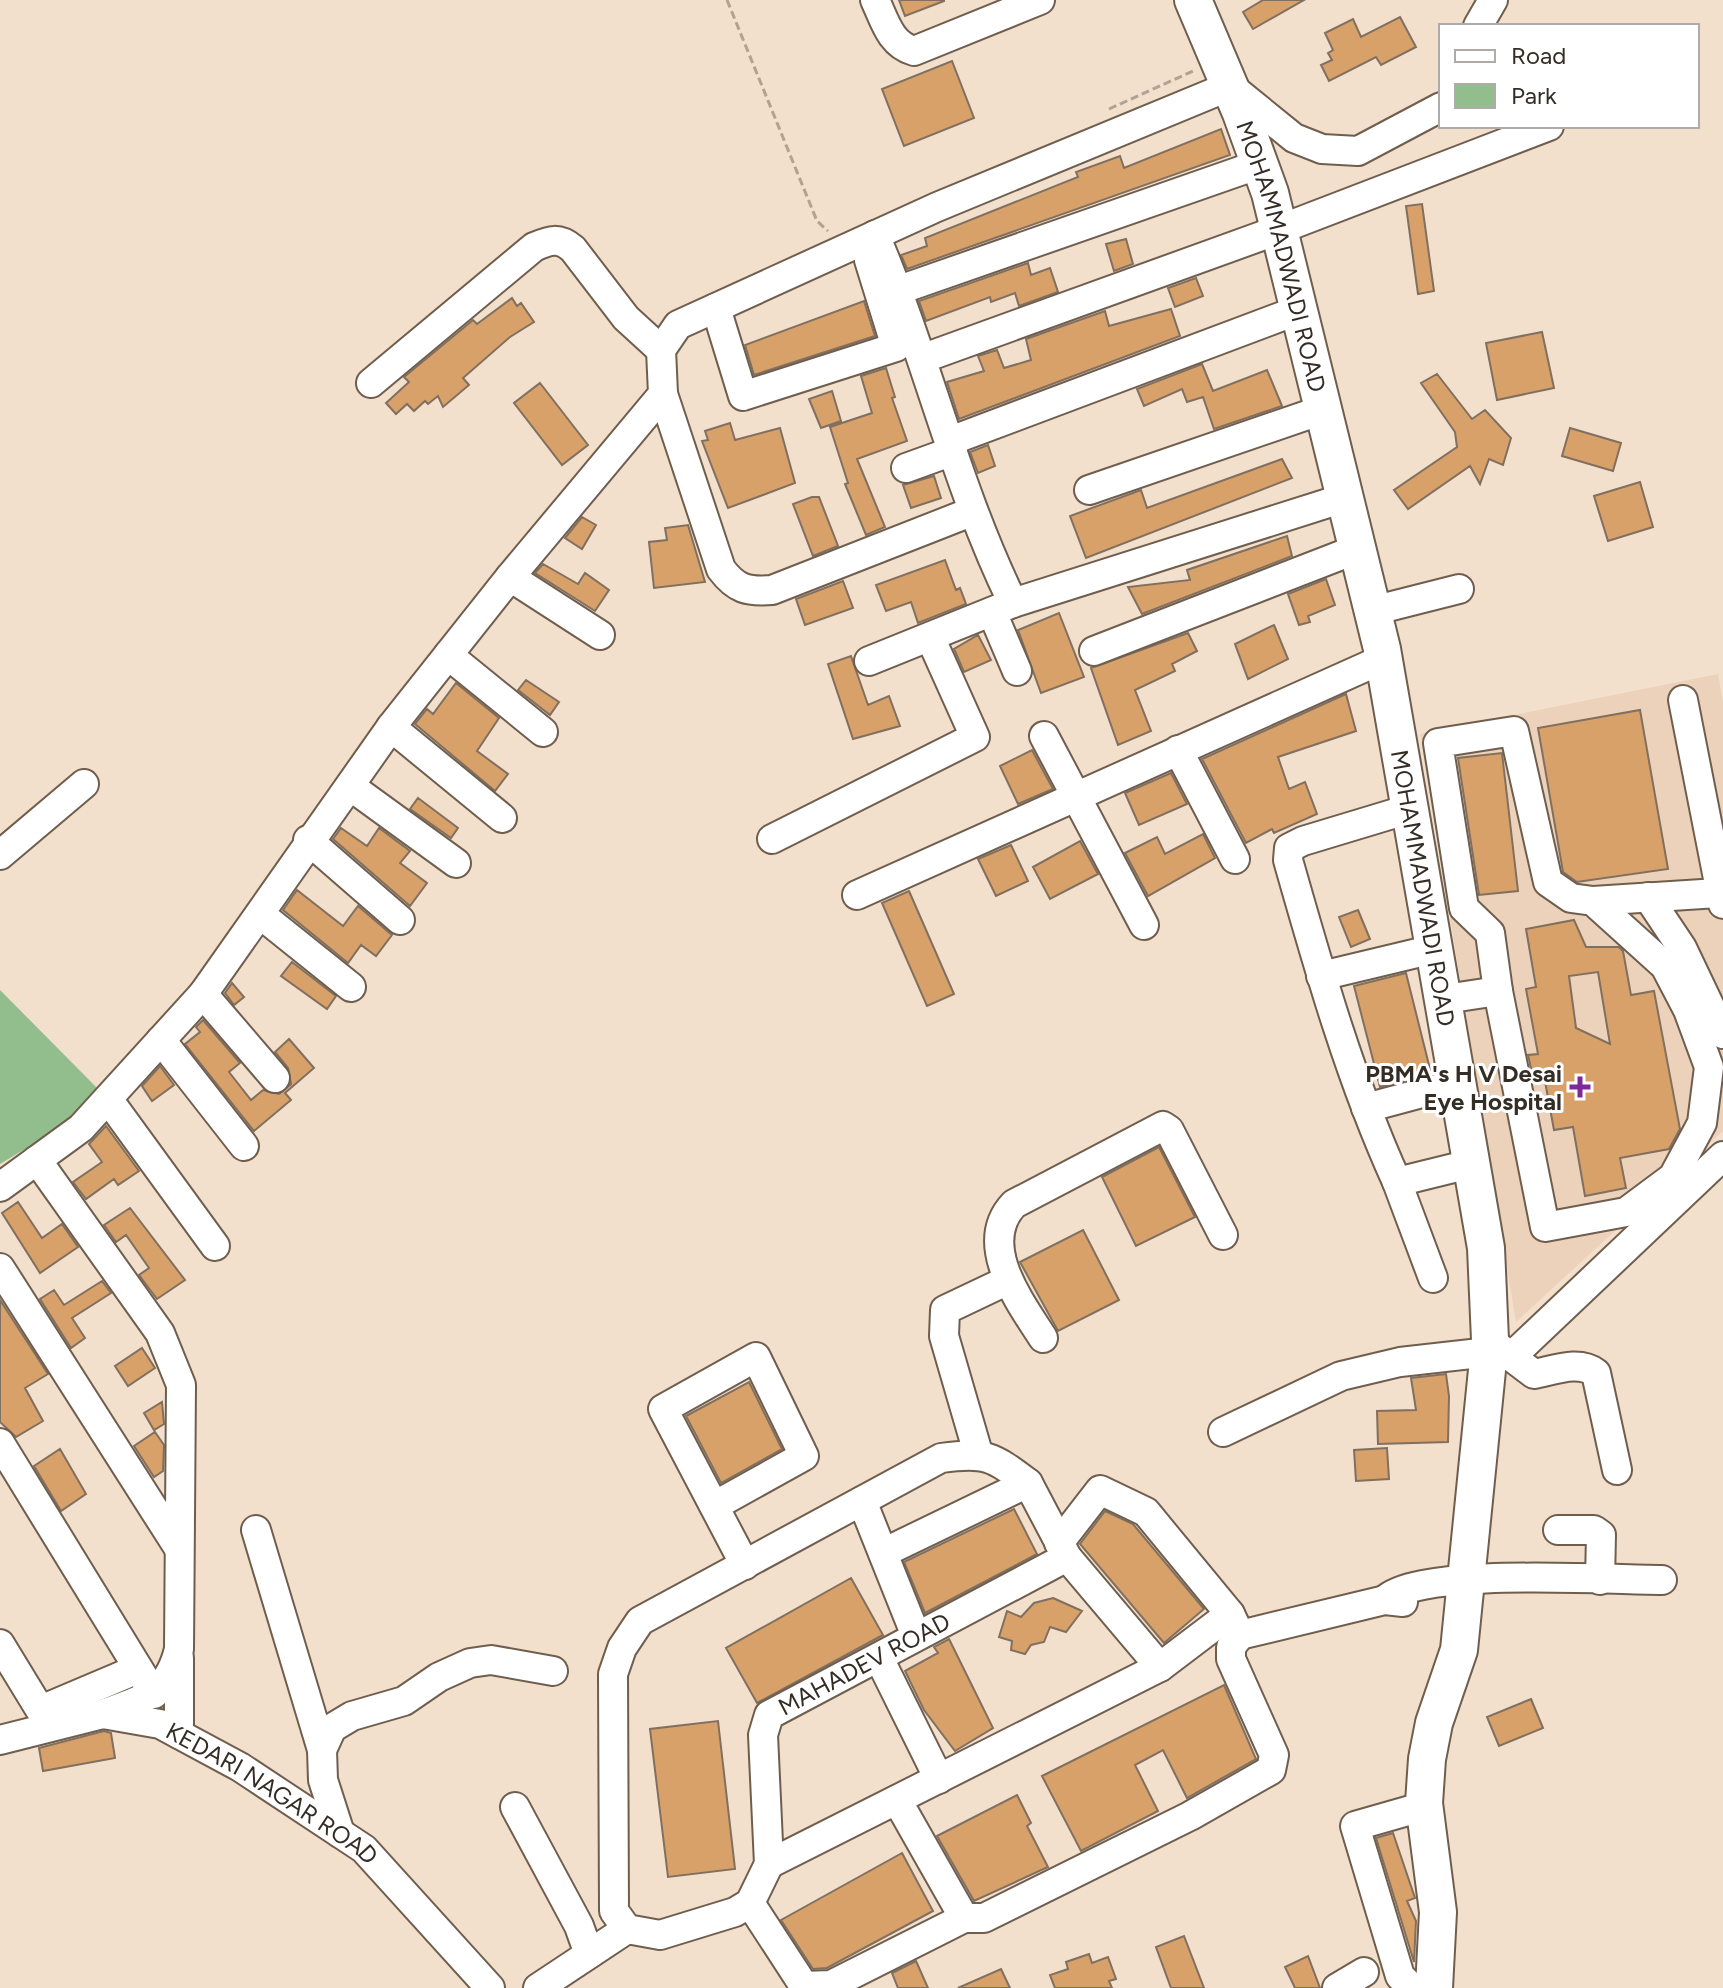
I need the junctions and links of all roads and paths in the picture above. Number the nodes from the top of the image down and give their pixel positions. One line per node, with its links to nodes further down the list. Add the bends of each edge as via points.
1 (727, 0): 13 (path, via 817,221)
2 (875, 0): 3 (street, via 892,37 914,51)
3 (1040, 0)
4 (1193, 0): 7 (main road, MOHAMMADWADI ROAD)
5 (1493, 0): 6 (street)
6 (1479, 24)
7 (1224, 73): 8 (street, via 1294,138 1322,149 1358,151); 9 (path); 11 (main road, MOHAMMADWADI ROAD); 14 (street)
8 (1439, 108)
9 (1104, 111)
10 (1544, 128): 12 (street)
11 (1260, 164): 12 (main road, MOHAMMADWADI ROAD); 15 (street)
12 (1278, 230): 17 (main road, MOHAMMADWADI ROAD); 19 (street)
13 (830, 233)
14 (869, 237): 15 (street); 16 (street); 16 (street, via 896,347 743,396)
15 (899, 290): 19 (street)
16 (716, 308): 18 (street, via 678,325)
17 (1296, 311): 22 (main road, MOHAMMADWADI ROAD); 23 (street)
18 (661, 350): 20 (street, via 626,318 573,249 563,240 549,240); 21 (street)
19 (924, 358): 23 (street)
20 (371, 383)
21 (663, 394): 27 (street, via 721,569 733,585 750,592 772,590); 29 (street)
22 (1322, 410): 25 (street); 26 (main road, MOHAMMADWADI ROAD)
23 (952, 446): 24 (street); 27 (street)
24 (906, 468)
25 (1089, 490)
26 (1344, 498): 28 (main road, MOHAMMADWADI ROAD); 31 (street)
27 (971, 512): 31 (street)
28 (1357, 549): 32 (main road, MOHAMMADWADI ROAD); 35 (street)
29 (510, 577): 33 (street); 36 (street)
30 (1459, 589): 32 (street)
31 (1002, 608): 34 (street); 39 (street)
32 (1372, 611): 37 (main road, MOHAMMADWADI ROAD)
33 (600, 635)
34 (930, 637): 38 (street); 52 (street, via 975,737)
35 (1094, 651)
36 (448, 655): 41 (street); 42 (street)
37 (1383, 659): 45 (street); 46 (main road, MOHAMMADWADI ROAD)
38 (869, 661)
39 (1017, 671)
40 (1683, 700): 59 (street)
41 (391, 727): 48 (street); 51 (street)
42 (543, 732)
43 (1044, 736): 49 (street)
44 (1438, 743): 46 (street); 60 (street, via 1514,731 1548,882 1571,898); 67 (street, via 1464,908 1490,933)
45 (1178, 750): 49 (street); 55 (street)
46 (1399, 752): 50 (main road, MOHAMMADWADI ROAD)
47 (84, 784): 54 (street)
48 (350, 786): 53 (street); 56 (street)
49 (1076, 796): 57 (street); 63 (street)
50 (1409, 809): 64 (main road, MOHAMMADWADI ROAD); 65 (street, via 1289,848)
51 (502, 818)
52 (772, 839)
53 (308, 840): 61 (street); 62 (street)
54 (0, 855)
55 (1235, 859)
56 (456, 863)
57 (857, 895)
58 (1648, 897): 59 (street); 60 (street); 70 (street, via 1682,948)
59 (1721, 898)
60 (1593, 901): 67 (street, via 1665,966 1709,1067 1702,1123 1673,1177 1626,1212 1545,1227)
61 (260, 914): 66 (street); 68 (street)
62 (400, 920)
63 (1144, 925)
64 (1434, 949): 65 (street); 69 (main road, MOHAMMADWADI ROAD)
65 (1321, 976): 75 (street)
66 (351, 987)
67 (1498, 991): 69 (street)
68 (203, 994): 71 (street); 72 (street)
69 (1445, 999): 73 (main road, MOHAMMADWADI ROAD)
70 (1723, 1034)
71 (161, 1040): 74 (street); 76 (street)
72 (275, 1078)
73 (1459, 1083): 75 (street); 79 (main road, MOHAMMADWADI ROAD)
74 (108, 1099): 78 (street, via 81,1128); 83 (street)
75 (1366, 1108): 80 (street)
76 (244, 1146)
77 (1723, 1156): 88 (street)
78 (37, 1160): 81 (street); 98 (street, via 160,1333 181,1385)
79 (1474, 1163): 80 (street); 88 (main road, MOHAMMADWADI ROAD)
80 (1397, 1182): 85 (street)
81 (0, 1187)
82 (1223, 1235): 86 (street, via 1163,1126 1014,1204 1002,1222)
83 (215, 1246)
84 (0, 1268): 98 (street)
85 (1433, 1278)
86 (1002, 1283): 87 (street); 91 (street, via 945,1310 944,1336)
87 (1043, 1338)
88 (1497, 1350): 89 (street, via 1400,1362 1341,1376); 92 (street, via 1534,1374 1577,1366 1596,1373); 104 (main road, MOHAMMADWADI ROAD)
89 (1223, 1432)
90 (0, 1443): 113 (street)
91 (978, 1453): 93 (street); 94 (street, via 941,1458)
92 (1617, 1470)
93 (1028, 1483): 99 (street); 100 (street)
94 (862, 1501): 100 (street); 101 (street)
95 (714, 1506): 95 (street, via 663,1409 756,1357 804,1456); 101 (street)
96 (256, 1530): 118 (street)
97 (1558, 1530): 102 (street, via 1594,1530 1601,1535)
98 (178, 1547): 108 (street)
99 (1063, 1550): 105 (street, MAHADEV ROAD, via 1100,1490 1146,1512); 106 (street, MAHADEV ROAD); 110 (street)
100 (883, 1553): 106 (street)
101 (745, 1565): 127 (street, via 640,1621 613,1674 614,1911)
102 (1600, 1580): 103 (street); 104 (street)
103 (1662, 1580)
104 (1466, 1589): 105 (street); 121 (main road, MOHAMMADWADI ROAD, via 1459,1650 1427,1759)
105 (1235, 1624): 110 (street); 126 (street, via 1231,1659 1274,1755 1271,1770 984,1918)
106 (916, 1636): 109 (street, MAHADEV ROAD)
107 (0, 1644): 115 (street)
108 (179, 1649): 113 (street, via 173,1674); 116 (street)
109 (879, 1658): 119 (street); 124 (street, MAHADEV ROAD, via 765,1721)
110 (1160, 1667): 119 (street)
111 (553, 1671): 118 (street, via 491,1660 470,1663 404,1701 352,1716 332,1728)
112 (126, 1674): 115 (street)
113 (154, 1694): 114 (street)
114 (103, 1714): 115 (street, KEDARI NAGAR ROAD); 116 (street, KEDARI NAGAR ROAD, via 160,1724)
115 (46, 1718): 117 (street, KEDARI NAGAR ROAD)
116 (179, 1734): 123 (street, KEDARI NAGAR ROAD)
117 (0, 1740)
118 (322, 1750): 123 (street, via 323,1780)
119 (939, 1779): 120 (street)
120 (897, 1800): 124 (street); 126 (street)
121 (1425, 1806): 133 (street, via 1355,1826 1400,1976); 134 (main road, MOHAMMADWADI ROAD, via 1438,1912)
122 (515, 1807): 128 (street)
123 (340, 1833): 130 (street, KEDARI NAGAR ROAD, via 364,1849)
124 (769, 1864): 125 (street)
125 (750, 1903): 126 (street, via 804,1986 831,1985); 127 (street, via 660,1935)
126 (964, 1918)
127 (627, 1929): 128 (street)
128 (589, 1954): 131 (street)
129 (1364, 1972): 132 (street)
130 (490, 1988)
131 (538, 1988)
132 (1337, 1988)
133 (1412, 1988)
134 (1434, 1988)

